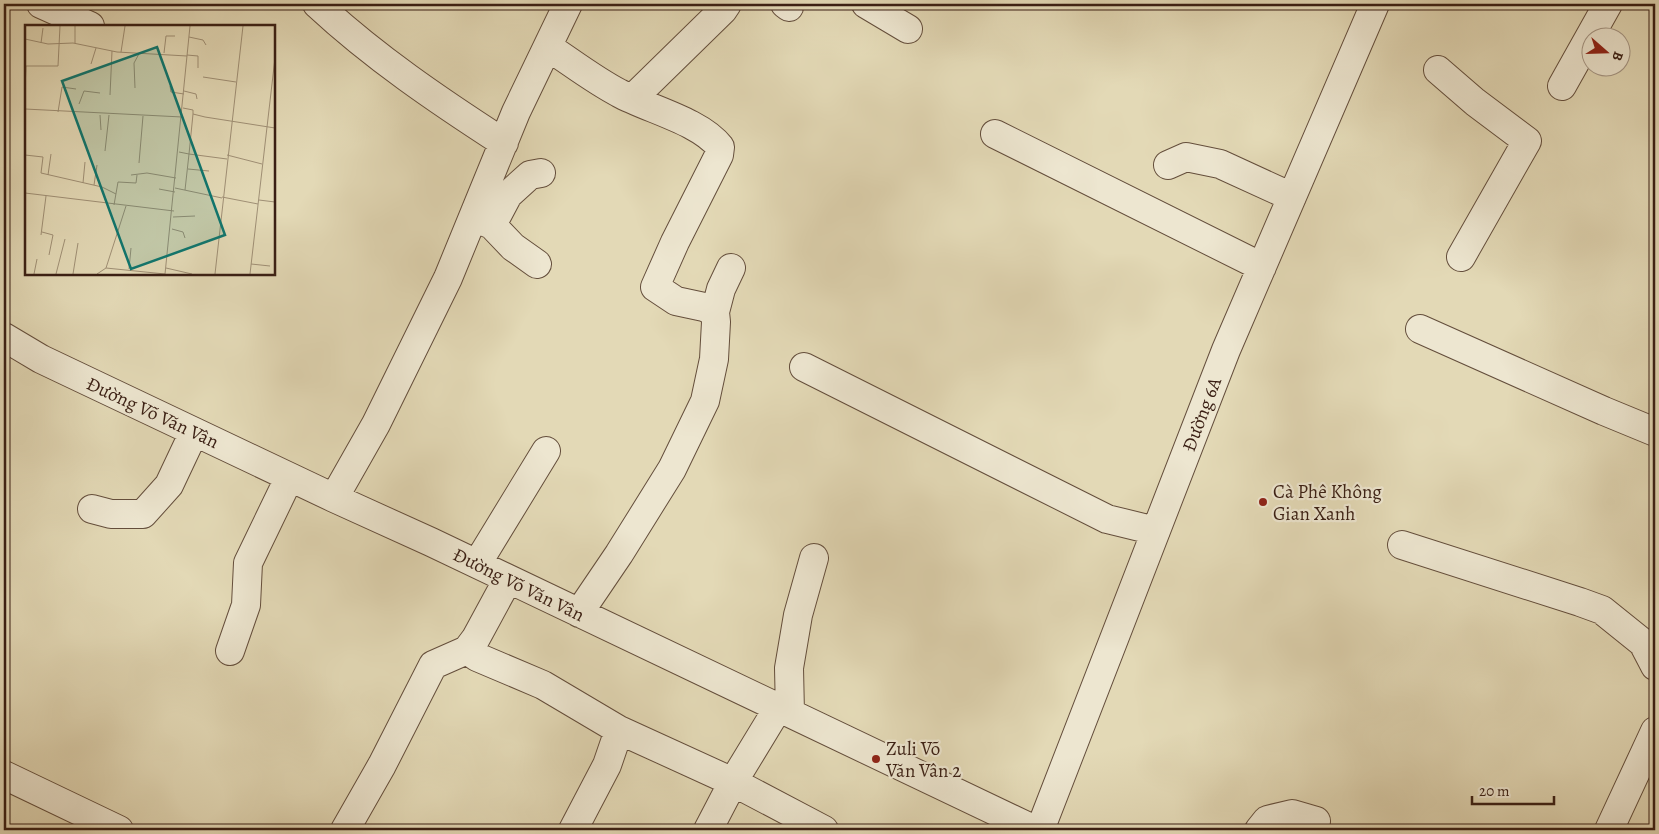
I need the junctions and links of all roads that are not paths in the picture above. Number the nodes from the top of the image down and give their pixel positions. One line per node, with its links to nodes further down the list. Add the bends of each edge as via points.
1 (41, 4): 8 (street)
2 (317, 4): 15 (street, via 344,29 432,96)
3 (568, 4): 10 (street)
4 (727, 4): 13 (street)
5 (866, 4): 9 (street)
6 (1375, 4): 18 (street, Đường 6A)
7 (1608, 4): 12 (street)
8 (88, 25)
9 (908, 29)
10 (548, 47): 13 (street); 15 (street)
11 (1438, 70): 20 (street, via 1527,141)
12 (1562, 86)
13 (632, 99): 24 (street, via 706,134 720,147 655,287 676,301)
14 (995, 134): 22 (street)
15 (504, 143): 19 (street)
16 (1168, 166): 18 (street, via 1186,157 1220,164)
17 (540, 173): 19 (street, via 530,175)
18 (1292, 197): 22 (street, Đường 6A)
19 (483, 221): 21 (street); 32 (street, via 448,278 376,424)
20 (1461, 257)
21 (537, 264)
22 (1262, 266): 34 (street, Đường 6A)
23 (731, 268): 24 (street, via 720,289)
24 (715, 312): 39 (street, via 714,359 705,401 672,469)
25 (1420, 329): 29 (street)
26 (4, 337): 28 (street, Đường Võ Văn Vân)
27 (804, 368): 34 (street, via 1107,519)
28 (194, 432): 31 (street, Đường Võ Văn Vân); 33 (street, via 169,485 143,514 112,514)
29 (1655, 432)
30 (546, 451): 37 (street)
31 (290, 478): 32 (street, Đường Võ Văn Vân); 41 (street, via 248,563 246,605)
32 (334, 498): 37 (street, Đường Võ Văn Vân)
33 (92, 509)
34 (1156, 531): 55 (street, Đường 6A)
35 (1402, 545): 42 (street, via 1602,610 1643,643)
36 (814, 558): 43 (street, via 798,615)
37 (477, 564): 38 (street, Đường Võ Văn Vân)
38 (508, 579): 39 (street, Đường Võ Văn Vân); 40 (street)
39 (579, 613): 43 (street, Đường Võ Văn Vân)
40 (467, 650): 44 (street, via 543,685); 50 (street, via 433,665)
41 (230, 651)
42 (1655, 666)
43 (784, 711): 47 (street); 54 (street, Đường Võ Văn Vân)
44 (619, 730): 47 (street); 51 (street, via 607,765)
45 (1655, 731): 57 (street)
46 (4, 775): 49 (street)
47 (732, 782): 52 (street); 53 (street)
48 (1316, 821): 56 (street, via 1292,814 1266,820)
49 (119, 830)
50 (345, 830)
51 (573, 830)
52 (708, 830)
53 (824, 830)
54 (1035, 830)
55 (1040, 830)
56 (1259, 830)
57 (1609, 830)

